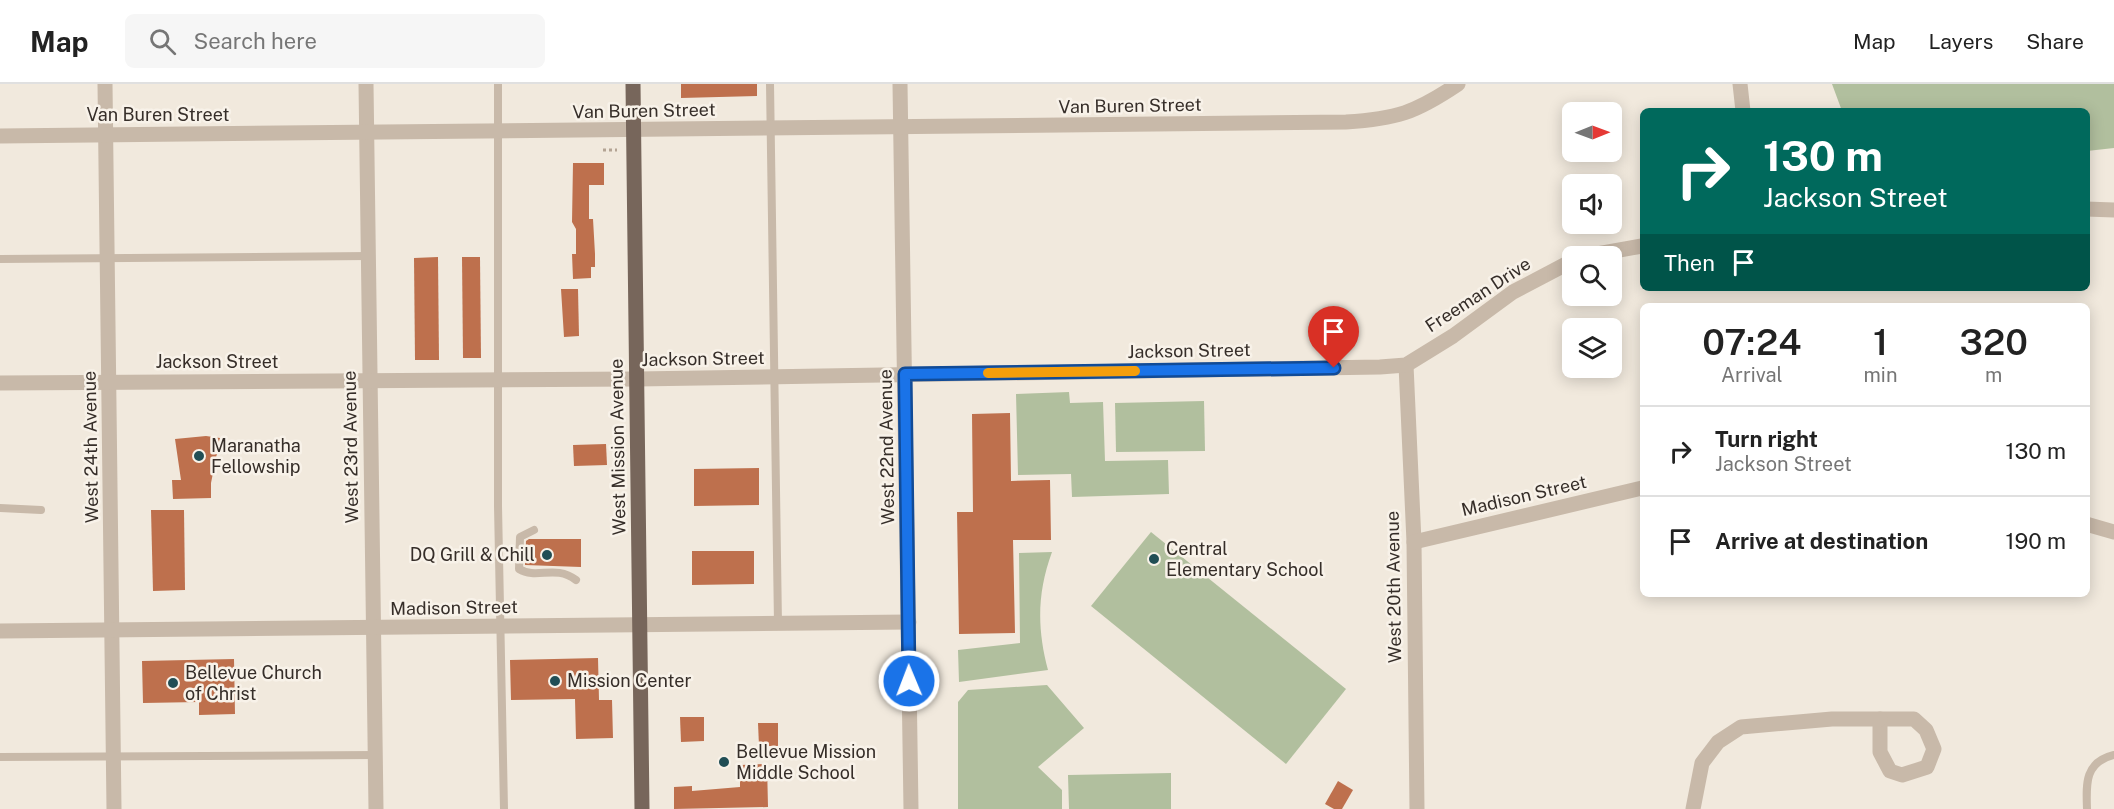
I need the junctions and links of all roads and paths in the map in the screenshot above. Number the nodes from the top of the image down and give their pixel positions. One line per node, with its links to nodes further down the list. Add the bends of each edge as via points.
1 (105, 84): 15 (street, West 24th Avenue)
2 (366, 84): 13 (street, West 23rd Avenue)
3 (498, 84): 14 (lane)
4 (633, 84): 12 (main road, West Mission Avenue)
5 (770, 84): 11 (lane)
6 (900, 84): 10 (street, West 22nd Avenue)
7 (1458, 84): 10 (street, Van Buren Street, via 1387,119)
8 (1740, 84): 9 (street)
9 (1743, 108)
10 (901, 126): 11 (street, Van Buren Street); 28 (street, West 22nd Avenue)
11 (771, 129): 12 (street, Van Buren Street); 29 (lane)
12 (633, 131): 14 (street, Van Buren Street); 30 (main road, West Mission Avenue)
13 (366, 132): 14 (street, Van Buren Street); 15 (street, Van Buren Street); 23 (street, West 23rd Avenue)
14 (498, 132): 31 (lane)
15 (106, 135): 16 (street, Van Buren Street); 24 (street, West 24th Avenue)
16 (0, 136)
17 (603, 150): 18 (path)
18 (617, 150)
19 (2090, 209): 20 (street)
20 (2114, 210)
21 (1640, 246): 22 (street)
22 (1622, 250)
23 (369, 256): 24 (lane); 33 (street, West 23rd Avenue)
24 (107, 257): 25 (lane); 32 (street, West 24th Avenue)
25 (0, 259)
26 (1562, 266): 27 (street, Freeman Drive, via 1513,292 1453,336)
27 (1406, 364): 28 (street, Jackson Street); 41 (street, West 20th Avenue)
28 (905, 374): 29 (street, Jackson Street); 43 (street, West 22nd Avenue)
29 (774, 377): 30 (street, Jackson Street); 44 (lane)
30 (637, 379): 31 (street, Jackson Street); 45 (main road, West Mission Avenue)
31 (498, 380): 33 (street, Jackson Street); 46 (lane)
32 (110, 381): 33 (street, Jackson Street); 34 (street, Jackson Street); 49 (street, West 24th Avenue)
33 (370, 381): 47 (street, West 23rd Avenue)
34 (0, 383)
35 (1640, 488): 41 (street, Madison Street)
36 (0, 508): 37 (lane)
37 (41, 510)
38 (2090, 525): 40 (street)
39 (534, 530): 42 (lane, via 520,537 519,569 565,572)
40 (2114, 532)
41 (1414, 542): 60 (street, West 20th Avenue)
42 (576, 580)
43 (909, 622): 44 (street, Madison Street); 59 (street, West 22nd Avenue)
44 (778, 624): 45 (street, Madison Street)
45 (640, 626): 46 (street, Madison Street); 58 (main road, West Mission Avenue)
46 (501, 627): 47 (street, Madison Street); 57 (lane)
47 (373, 629): 49 (street, Madison Street); 52 (street, West 23rd Avenue)
48 (0, 631): 49 (street, Madison Street)
49 (112, 631): 53 (street, West 24th Avenue)
50 (1880, 719): 61 (street, via 1741,727 1718,742 1702,763)
51 (2114, 754): 62 (lane, via 2102,758 2090,770)
52 (375, 755): 53 (lane); 56 (street, West 23rd Avenue)
53 (114, 756): 54 (lane); 55 (street, West 24th Avenue)
54 (0, 757)
55 (114, 809)
56 (376, 809)
57 (504, 809)
58 (642, 809)
59 (911, 809)
60 (1417, 809)
61 (1693, 809)
62 (2087, 809)

